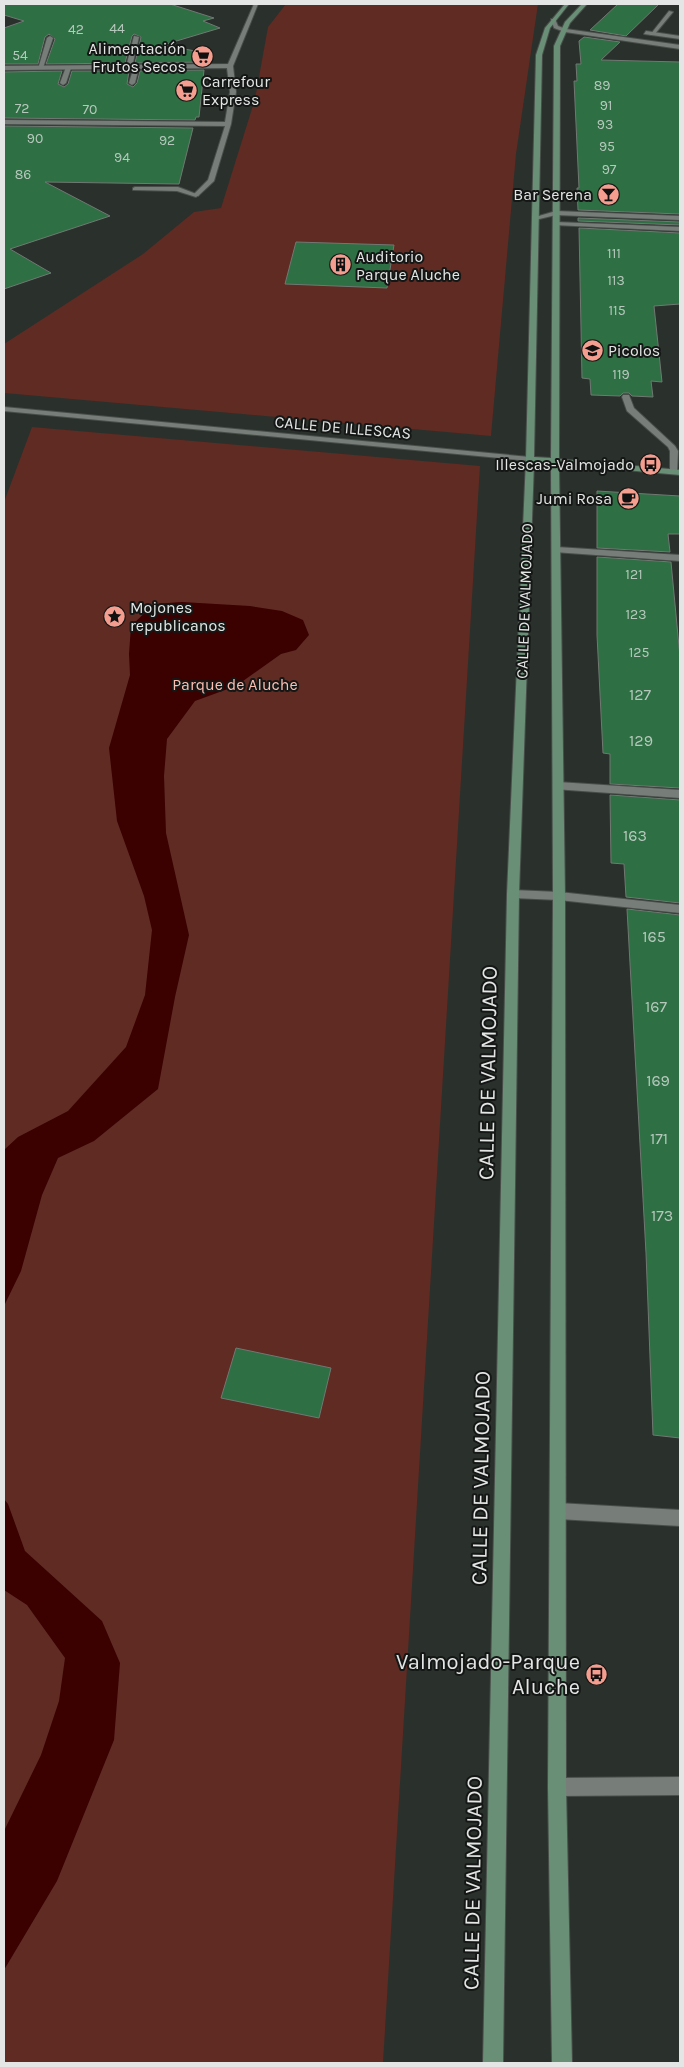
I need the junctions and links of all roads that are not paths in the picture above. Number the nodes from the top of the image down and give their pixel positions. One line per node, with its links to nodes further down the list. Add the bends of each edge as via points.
1 (256, 4): 15 (street)
2 (567, 4): 5 (street, CALLE DE VALMOJADO)
3 (585, 4): 6 (street, CALLE DE VALMOJADO)
4 (671, 12): 10 (street)
5 (553, 20): 8 (street, via 556,27); 27 (street, CALLE DE VALMOJADO, via 543,38 539,55)
6 (568, 22): 7 (street); 8 (street, CALLE DE VALMOJADO)
7 (578, 24)
8 (565, 30): 14 (street); 26 (street, CALLE DE VALMOJADO, via 557,46)
9 (643, 33): 10 (street)
10 (652, 34): 13 (street)
11 (136, 37): 16 (street)
12 (50, 38): 19 (street)
13 (680, 38)
14 (680, 47)
15 (230, 66): 17 (street); 24 (street, via 233,92)
16 (129, 67): 17 (street); 20 (street)
17 (136, 67): 22 (street)
18 (4, 68): 19 (street)
19 (40, 68): 20 (street)
20 (68, 68): 21 (street)
21 (63, 83)
22 (132, 83)
23 (4, 122): 24 (street)
24 (228, 124): 25 (street, via 211,181 196,195 178,189)
25 (135, 189)
26 (556, 213): 27 (street); 28 (street); 29 (street, CALLE DE VALMOJADO)
27 (535, 218): 33 (street, CALLE DE VALMOJADO)
28 (680, 218)
29 (556, 224): 30 (street); 34 (street, CALLE DE VALMOJADO)
30 (680, 229)
31 (626, 396): 35 (street, via 630,409 674,450)
32 (4, 410): 33 (street, CALLE DE ILLESCAS)
33 (530, 459): 34 (street, CALLE DE ILLESCAS); 40 (street, CALLE DE VALMOJADO)
34 (555, 462): 35 (street, CALLE DE ILLESCAS); 36 (street, CALLE DE VALMOJADO)
35 (677, 472)
36 (557, 550): 37 (street); 38 (street, CALLE DE VALMOJADO)
37 (680, 558)
38 (558, 786): 39 (street); 41 (street, CALLE DE VALMOJADO)
39 (680, 794)
40 (513, 894): 41 (street); 47 (street, CALLE DE VALMOJADO)
41 (559, 896): 42 (street); 43 (street, CALLE DE VALMOJADO)
42 (680, 909)
43 (558, 1511): 44 (street); 46 (street, CALLE DE VALMOJADO)
44 (680, 1518)
45 (680, 1786): 46 (street)
46 (556, 1787): 48 (street, CALLE DE VALMOJADO)
47 (493, 2063)
48 (562, 2063)

